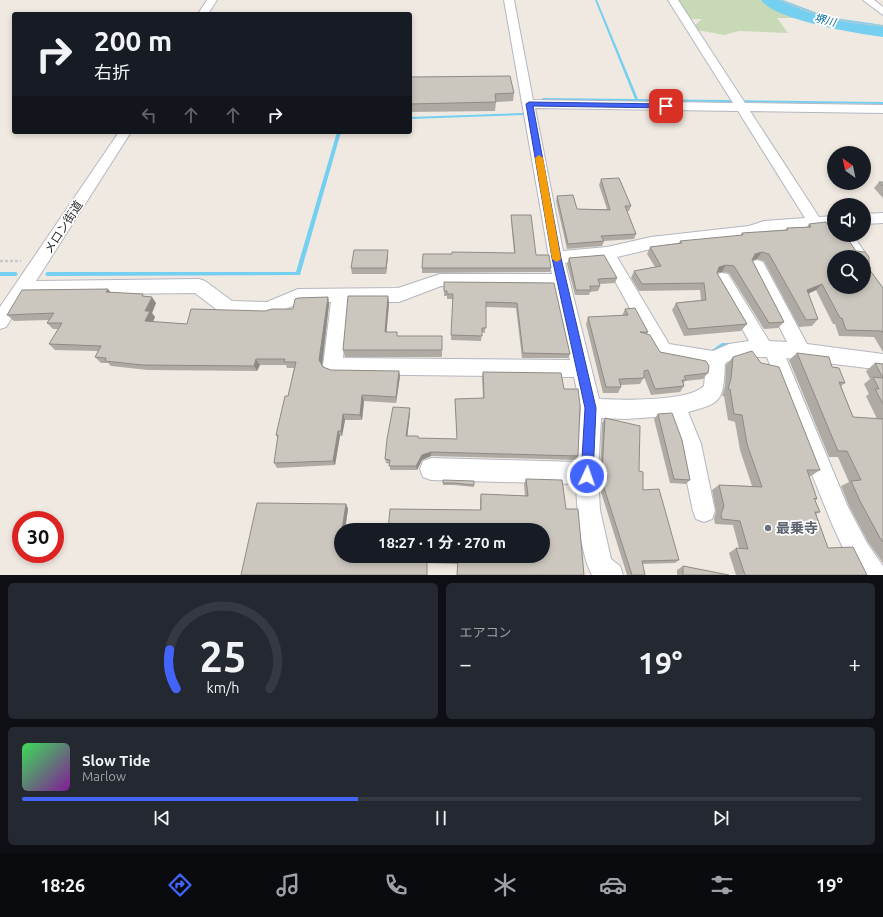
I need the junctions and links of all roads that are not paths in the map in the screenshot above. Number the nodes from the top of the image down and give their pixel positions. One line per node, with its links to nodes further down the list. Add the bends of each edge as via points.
1 (212, 0): 5 (street)
2 (509, 0): 7 (street)
3 (673, 0): 8 (street)
4 (868, 0): 6 (street)
5 (204, 12)
6 (883, 12)
7 (529, 104): 8 (street); 14 (street)
8 (741, 108): 9 (street); 12 (street)
9 (883, 109)
10 (125, 134): 18 (street, メロン街道)
11 (827, 221): 12 (street)
12 (815, 222): 13 (street, via 764,226 751,231 651,243)
13 (607, 253): 14 (street); 23 (street, via 664,352)
14 (556, 258): 17 (street)
15 (757, 266): 22 (street)
16 (722, 279): 21 (street)
17 (562, 281): 19 (street, via 440,280 399,295); 25 (street)
18 (22, 288): 19 (street, via 199,286 230,308 268,309 298,296); 20 (street, メロン街道)
19 (340, 297): 25 (street, via 333,366)
20 (0, 322)
21 (769, 349): 22 (street); 23 (street, via 729,352); 32 (street, via 845,526 861,558)
22 (802, 352): 24 (street)
23 (716, 360): 26 (street, via 714,390 706,398)
24 (883, 362)
25 (581, 370): 27 (street)
26 (675, 406): 27 (street, via 626,410); 30 (street, via 690,444)
27 (591, 408): 29 (street)
28 (431, 469): 29 (street)
29 (588, 473): 31 (street, via 589,510)
30 (704, 511)
31 (601, 572)
32 (874, 575)

